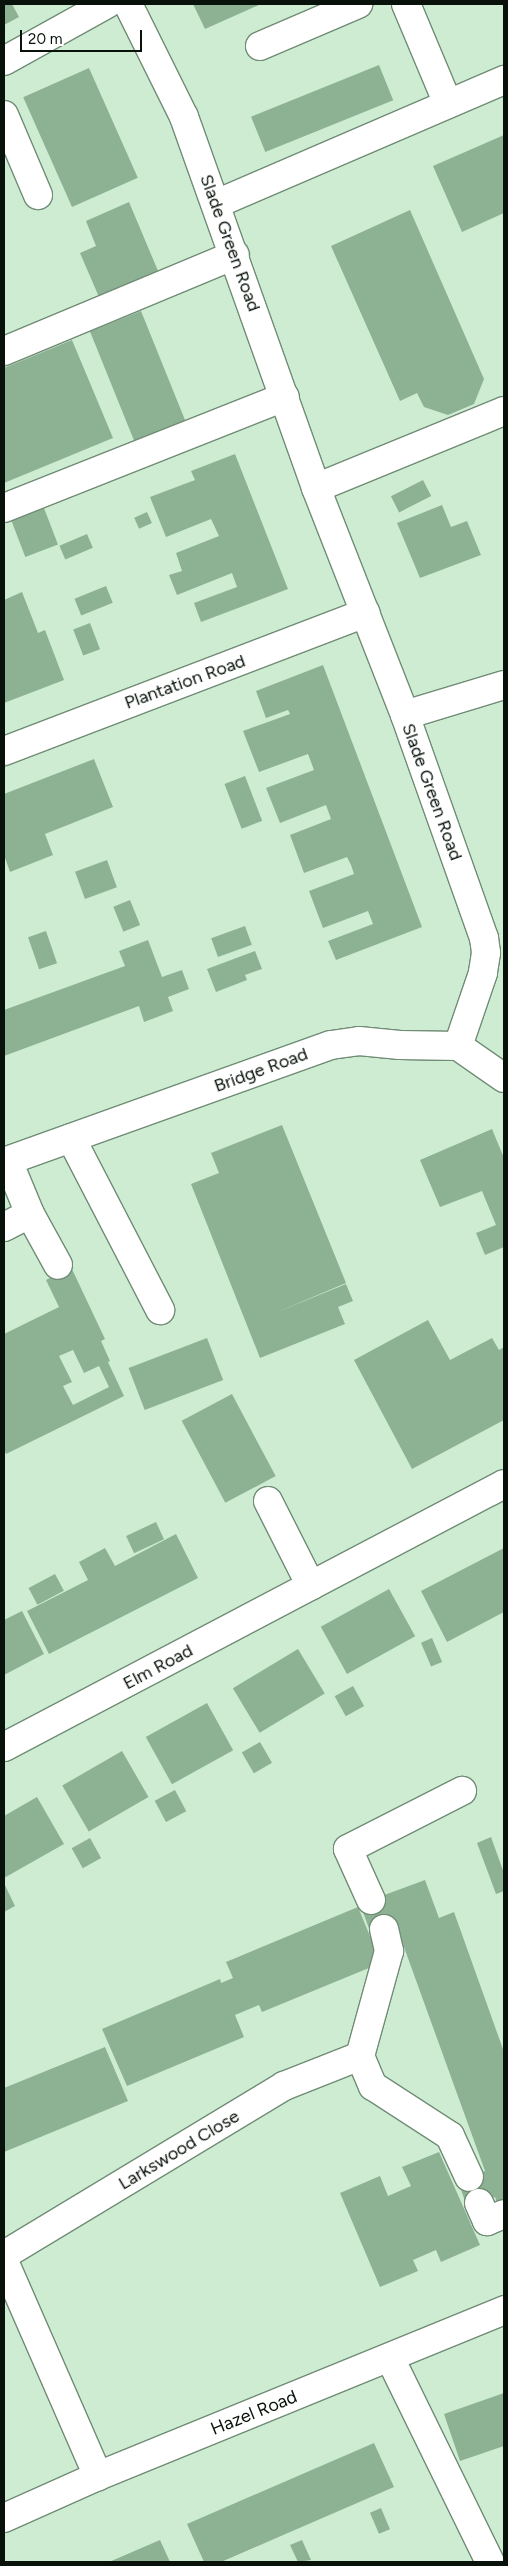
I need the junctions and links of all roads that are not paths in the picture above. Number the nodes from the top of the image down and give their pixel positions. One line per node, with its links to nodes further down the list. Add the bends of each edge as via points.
1 (107, 4): 6 (street)
2 (128, 4): 11 (street, Slade Green Road, via 184,117)
3 (358, 4): 5 (street)
4 (406, 4): 8 (street)
5 (260, 46)
6 (4, 61)
7 (504, 80): 8 (street)
8 (448, 104): 11 (street)
9 (4, 115): 10 (street)
10 (38, 195)
11 (216, 204): 12 (street, Slade Green Road)
12 (235, 255): 13 (street); 14 (street, Slade Green Road)
13 (4, 351)
14 (285, 398): 16 (street, Slade Green Road); 17 (street)
15 (504, 410): 16 (street)
16 (316, 488): 18 (street, Slade Green Road)
17 (4, 508)
18 (366, 613): 20 (street, Slade Green Road); 21 (street, Plantation Road)
19 (504, 685): 20 (street)
20 (404, 715): 22 (street, Slade Green Road, via 486,944 483,973)
21 (4, 751)
22 (458, 1046): 23 (street); 24 (street, Bridge Road, via 360,1041 338,1044)
23 (504, 1078)
24 (72, 1138): 25 (street, Bridge Road); 29 (street)
25 (6, 1161): 26 (street)
26 (30, 1214): 27 (street); 28 (street)
27 (4, 1227)
28 (58, 1265)
29 (160, 1310)
30 (504, 1484): 32 (street, Elm Road)
31 (268, 1501): 32 (street)
32 (311, 1586): 33 (street, Elm Road)
33 (4, 1747)
34 (462, 1791): 35 (street, via 348,1849)
35 (371, 1900)
36 (384, 1929): 37 (street, via 389,1952)
37 (360, 2056): 38 (street, via 373,2086 450,2136); 41 (street, Larkswood Close, via 284,2086)
38 (469, 2177)
39 (479, 2203): 40 (street, via 487,2221)
40 (504, 2214)
41 (4, 2255)
42 (4, 2261): 45 (street)
43 (504, 2310): 44 (street, Hazel Road)
44 (390, 2358): 45 (street, Hazel Road); 47 (street)
45 (98, 2476): 46 (street, Hazel Road)
46 (4, 2518)
47 (490, 2562)

